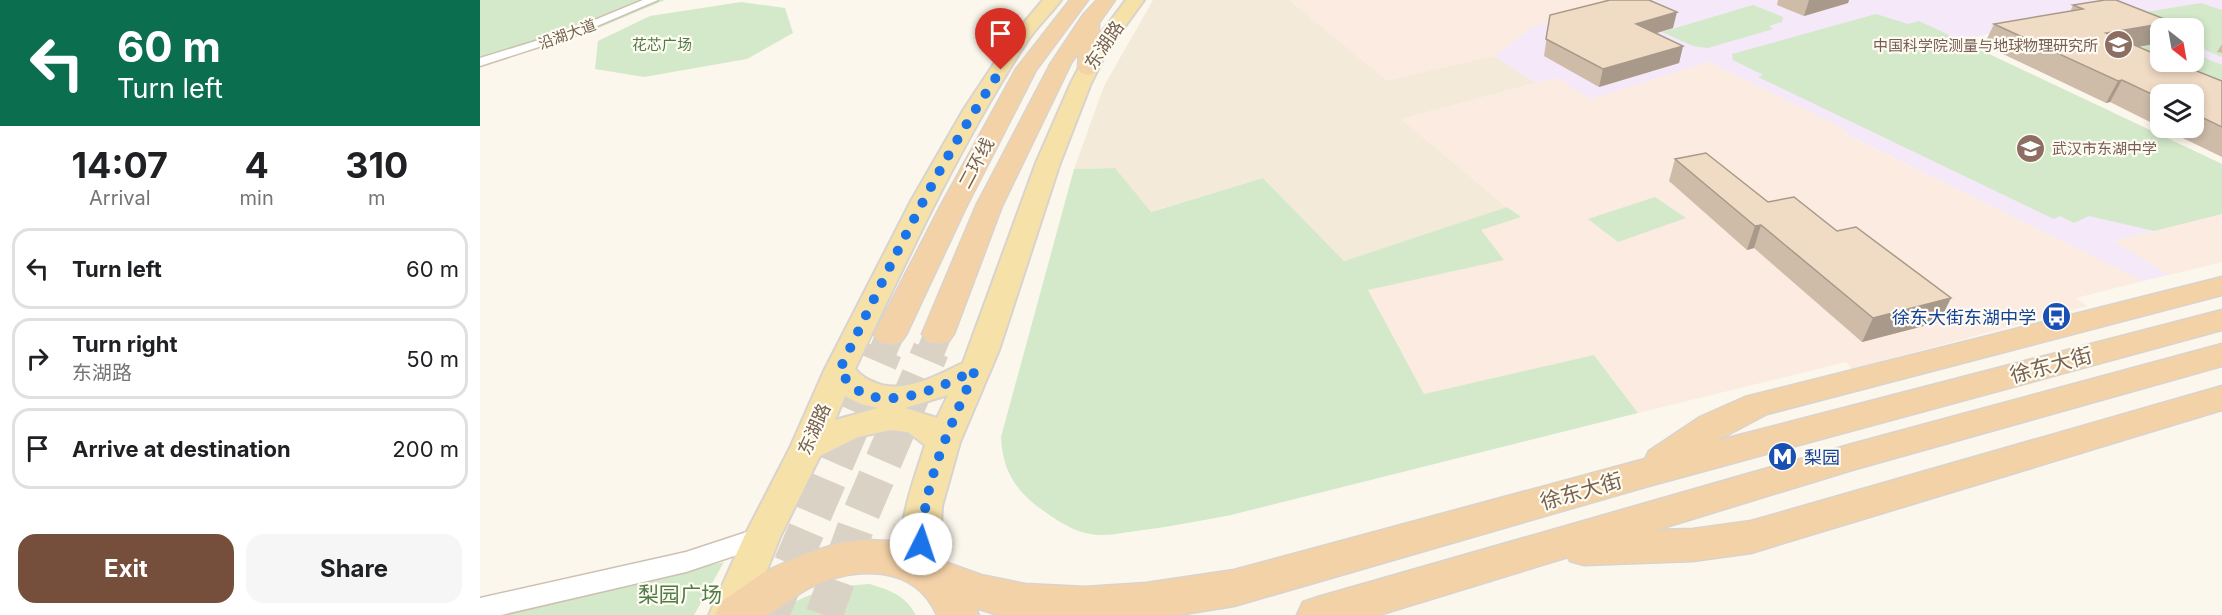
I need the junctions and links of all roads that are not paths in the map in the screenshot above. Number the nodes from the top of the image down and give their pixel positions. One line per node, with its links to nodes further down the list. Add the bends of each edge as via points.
1 (653, 0): 5 (street, 沿湖大道, via 572,33)
2 (1106, 0): 4 (highway, 二环线)
3 (1135, 0): 6 (main road, 东湖路)
4 (1071, 9): 6 (highway); 9 (highway, 二环线, via 1061,63 989,206); 10 (highway, 二环线, via 1026,69 952,207); 13 (main road, 东湖路, via 1020,38 923,201)
5 (480, 62)
6 (1088, 69): 12 (main road, 东湖路, via 1048,163)
7 (2222, 286): 17 (highway, via 1756,405 1712,426)
8 (2222, 320): 17 (highway, 徐东大街)
9 (938, 334)
10 (890, 335)
11 (2222, 355): 19 (highway, 徐东大街, via 1852,457)
12 (975, 370): 13 (main road, via 936,389 897,397 861,392); 15 (main road, 东湖路)
13 (839, 371): 16 (main road, 东湖路)
14 (2222, 398): 19 (highway, via 1750,537 1693,545)
15 (944, 442): 16 (main road, via 918,423 887,420 842,431); 20 (main road, 东湖路, via 924,506 921,544)
16 (807, 448): 18 (main road, 东湖路)
17 (1645, 473): 20 (highway, 徐东大街, via 1234,588 1173,598 1043,604 997,597)
18 (762, 537): 21 (street, via 687,562); 22 (main road, 东湖路)
19 (1539, 551): 25 (highway, 徐东大街)
20 (929, 572): 23 (highway, 徐东大街, via 903,560 884,557 834,561 795,575); 24 (highway, via 946,587)
21 (480, 609)
22 (729, 615)
23 (736, 615)
24 (957, 615)
25 (1318, 615)

